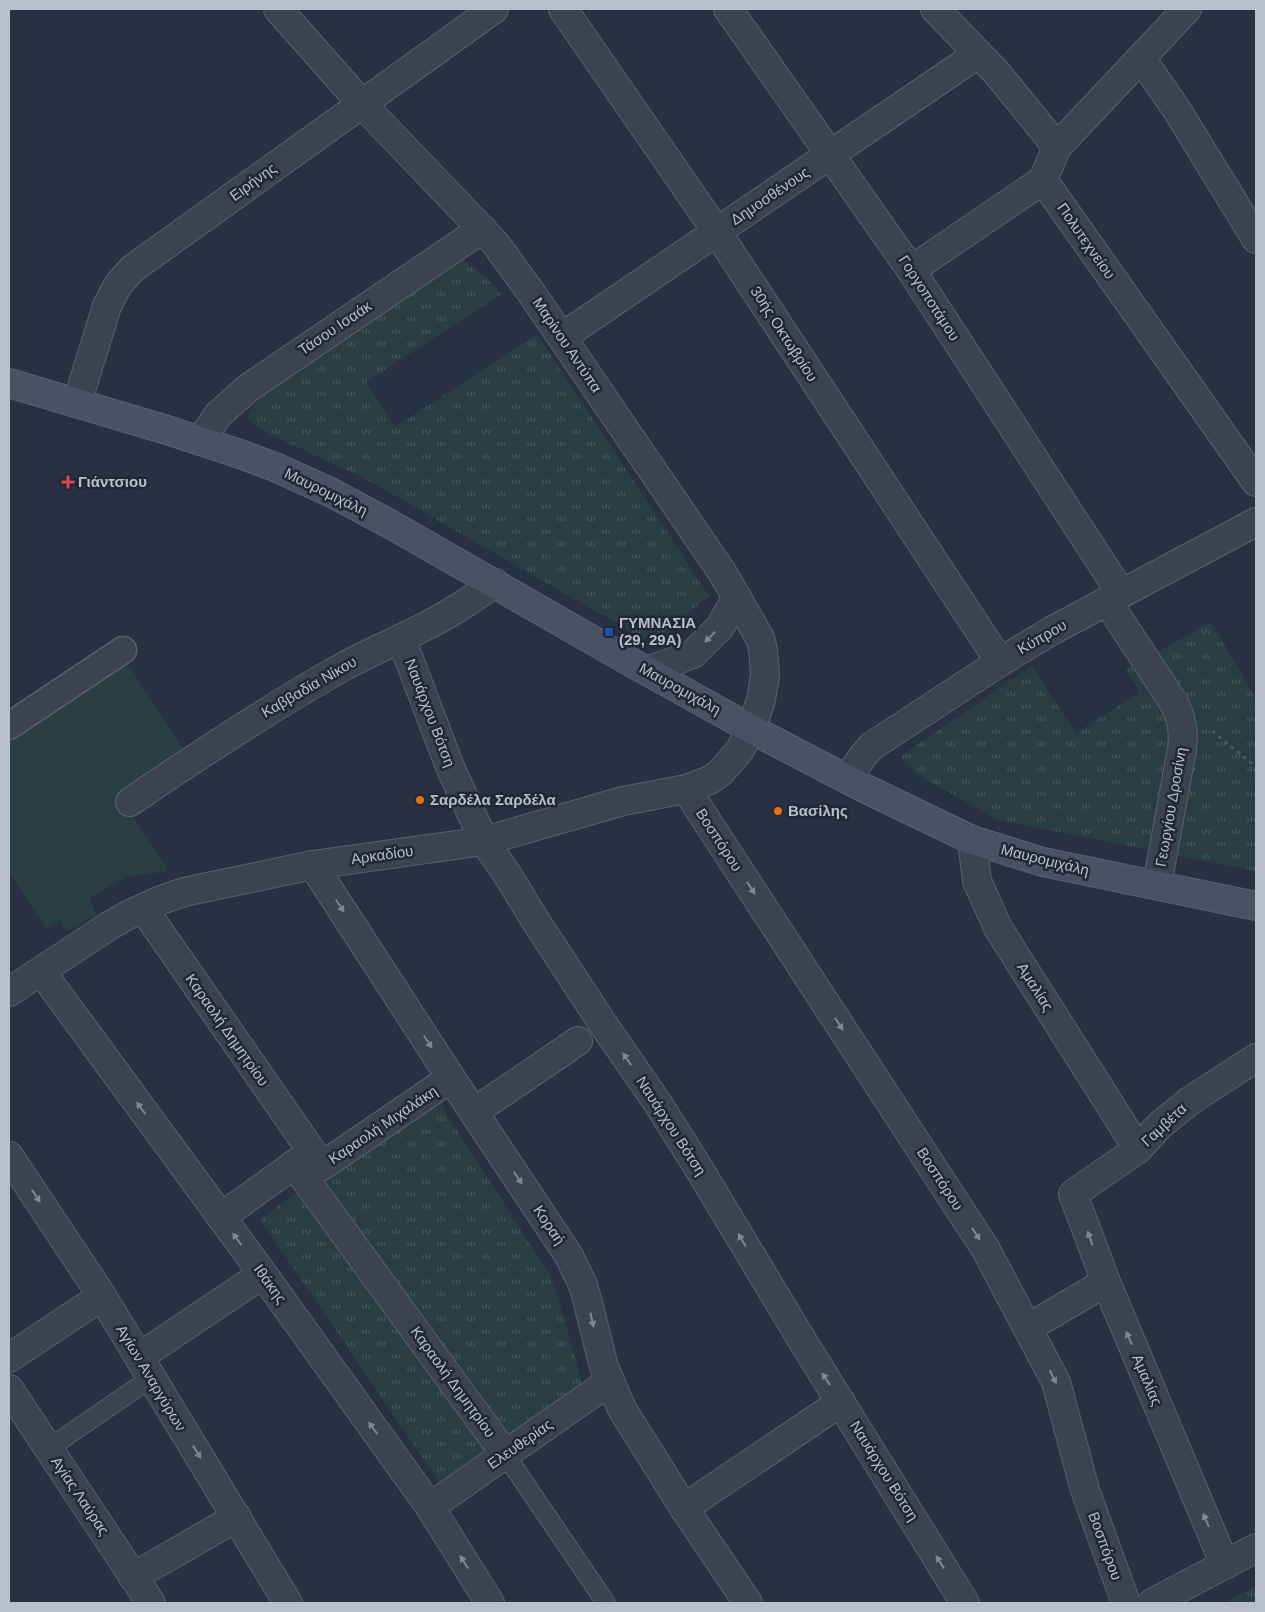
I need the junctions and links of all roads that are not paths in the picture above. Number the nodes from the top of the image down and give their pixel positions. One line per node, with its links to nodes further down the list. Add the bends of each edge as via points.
1 (278, 9): 9 (street, Μαρίνου Αντύπα)
2 (494, 9): 9 (street, Ειρήνης)
3 (563, 9): 14 (street, 30ής Οκτωβρίου)
4 (728, 9): 11 (street, Γοργοποτάμου)
5 (935, 9): 7 (street)
6 (1187, 9): 8 (street)
7 (978, 54): 10 (street); 11 (street, Δημοσθένους)
8 (1140, 58): 10 (street); 15 (street, via 1177,110)
9 (362, 104): 13 (street, Μαρίνου Αντύπα); 19 (street, Ειρήνης, via 126,274 107,306)
10 (1057, 147): 12 (street)
11 (830, 155): 14 (street, Δημοσθένους); 16 (street, Γοργοποτάμου)
12 (1043, 180): 16 (street); 21 (street, Πολυτεχνείου)
13 (482, 229): 17 (street, Μαρίνου Αντύπα, via 512,265); 20 (street, Τάσου Ισαάκ, via 248,388 218,415)
14 (717, 232): 17 (street, Δημοσθένους); 28 (street, 30ής Οκτωβρίου)
15 (1256, 239)
16 (911, 270): 25 (street, Γοργοποτάμου)
17 (562, 337): 24 (street, Μαρίνου Αντύπα)
18 (9, 383): 19 (main road, Μαυρομιχάλη)
19 (77, 403): 20 (main road, Μαυρομιχάλη)
20 (200, 441): 23 (main road, Μαυρομιχάλη, via 275,467 330,492)
21 (1256, 482)
22 (1253, 529): 25 (street, Κύπρου)
23 (494, 583): 26 (street, Καββαδία Νίκου, via 464,605); 29 (main road, Μαυρομιχάλη)
24 (737, 597): 29 (street, one-way to 29, via 720,628 693,654); 31 (street, Μαρίνου Αντύπα, via 760,638 765,660 761,700)
25 (1114, 597): 28 (street, Κύπρου); 38 (street, Γεωργίου Δροσίνη, via 1180,716 1184,733)
26 (401, 638): 34 (street, Καββαδία Νίκου, via 288,699); 36 (street, Ναυάρχου Βότση, via 450,767)
27 (123, 650): 30 (street)
28 (1000, 662): 32 (street, Κύπρου, via 872,746)
29 (647, 671): 31 (main road, Μαυρομιχάλη)
30 (9, 726)
31 (751, 729): 32 (main road, Μαυρομιχάλη); 33 (street, Αρκαδίου, via 740,750 720,773)
32 (848, 779): 35 (main road, Μαυρομιχάλη)
33 (686, 789): 36 (street, Αρκαδίου, via 623,802); 56 (street, Βοσπόρου, one-way to 56, via 985,1248)
34 (130, 802)
35 (972, 840): 38 (main road, Μαυρομιχάλη, via 1043,862); 48 (street, Αμαλίας, via 977,881 998,928)
36 (484, 841): 37 (street, Αρκαδίου); 43 (street, Ναυάρχου Βότση)
37 (313, 865): 40 (street, Αρκαδίου, via 184,892); 46 (street, Κοραή, one-way to 46)
38 (1157, 885): 39 (main road, Μαυρομιχάλη)
39 (1256, 906)
40 (143, 908): 41 (street, Αρκαδίου, via 109,926); 50 (street, Καραολή Δημητρίου)
41 (41, 971): 42 (street, Αρκαδίου); 52 (street, Ιθάκης, one-way to 41)
42 (9, 992)
43 (603, 1024): 44 (lane); 61 (street, Ναυάρχου Βότση, one-way to 43, via 657,1102)
44 (578, 1041): 47 (street)
45 (1256, 1058): 48 (street, Γαμβέτα, via 1174,1113)
46 (452, 1078): 47 (street, Κοραή); 50 (street, Καραολή Μιχαλάκη, via 322,1166)
47 (474, 1112): 59 (street, Κοραή, one-way to 59, via 570,1256 585,1292)
48 (1138, 1149): 51 (street, Γαμβέτα)
49 (9, 1156): 55 (street, Αγίων Αναργύρων, one-way to 55)
50 (303, 1158): 52 (street); 63 (street, Καραολή Δημητρίου)
51 (1073, 1194): 54 (street, Αμαλίας, one-way to 51)
52 (221, 1217): 53 (street, Ιθάκης, one-way to 52)
53 (262, 1274): 58 (street); 64 (street, Ιθάκης, one-way to 53)
54 (1106, 1282): 56 (street); 68 (street, Αμαλίας, one-way to 54)
55 (102, 1296): 57 (street); 58 (street, Αγίων Αναργύρων)
56 (1028, 1328): 76 (street, Βοσπόρου, one-way to 76, via 1056,1382 1085,1490)
57 (9, 1358)
58 (145, 1368): 62 (lane); 66 (street, Αγίων Αναργύρων, one-way to 66)
59 (610, 1382): 63 (street, Ελευθερίας); 65 (street, Κοραή, via 622,1409)
60 (9, 1389): 62 (street, Αγίας Λαύρας)
61 (841, 1402): 65 (street); 75 (street, Ναυάρχου Βότση, one-way to 61)
62 (48, 1448): 69 (street, Αγίας Λαύρας)
63 (506, 1454): 64 (street, Ελευθερίας); 73 (lane, Καραολή Δημητρίου)
64 (430, 1507): 72 (street, Ιθάκης, one-way to 64)
65 (684, 1508): 74 (street, Κοραή)
66 (237, 1517): 69 (street); 71 (street, Αγίων Αναργύρων)
67 (1256, 1548): 68 (street)
68 (1225, 1565): 77 (street)
69 (133, 1577): 70 (street, Αγίας Λαύρας)
70 (150, 1603)
71 (288, 1603)
72 (490, 1603)
73 (606, 1603)
74 (748, 1603)
75 (965, 1603)
76 (1126, 1603)
77 (1152, 1603)

